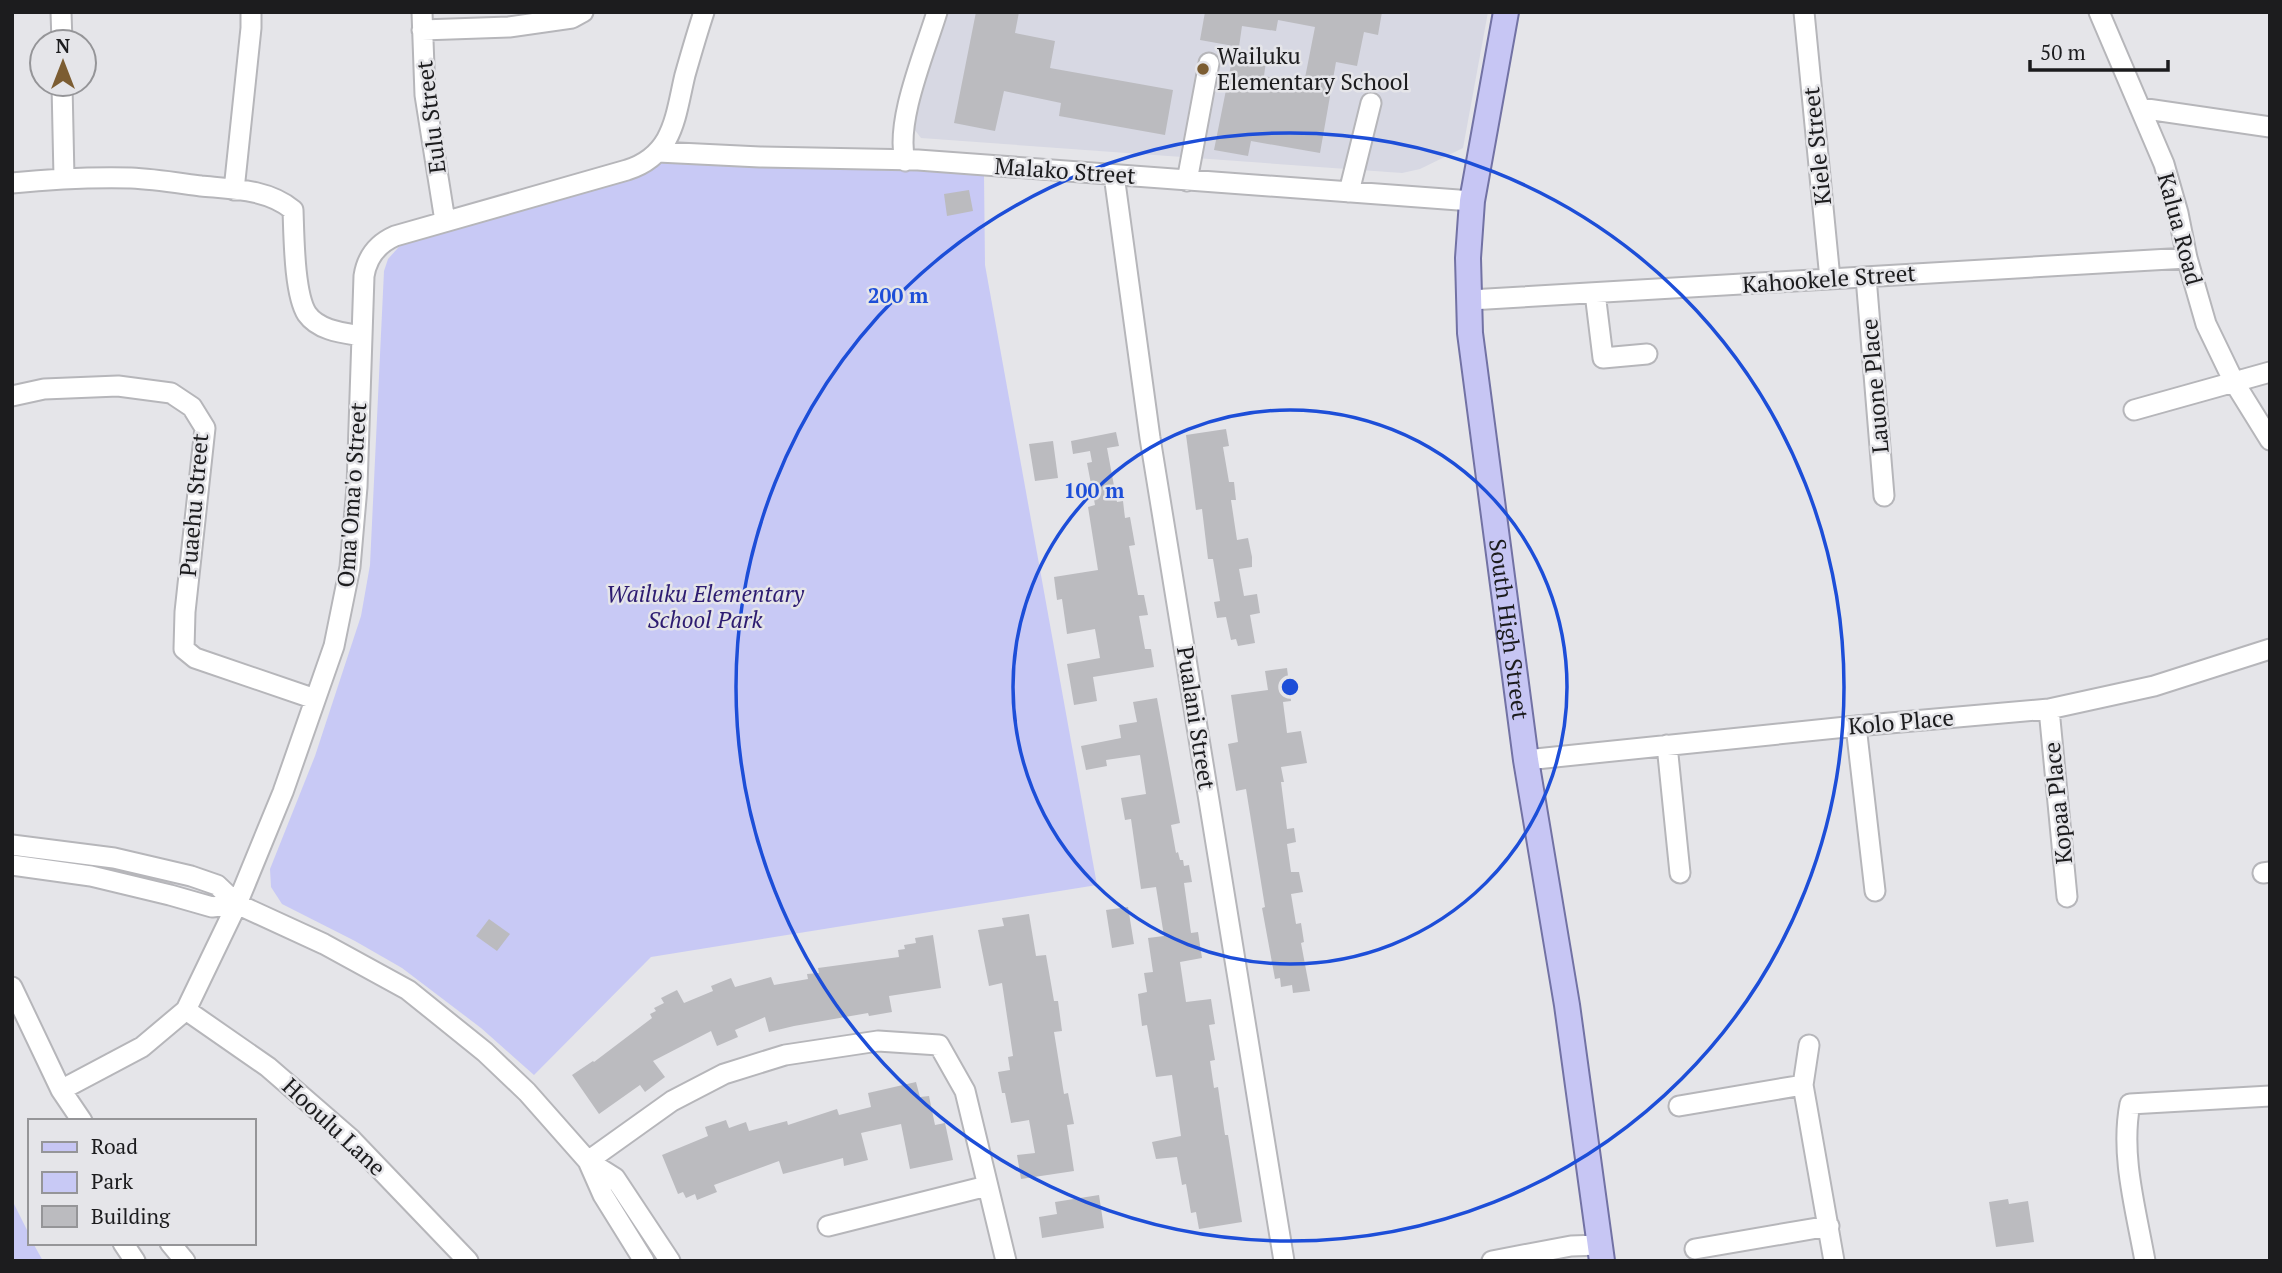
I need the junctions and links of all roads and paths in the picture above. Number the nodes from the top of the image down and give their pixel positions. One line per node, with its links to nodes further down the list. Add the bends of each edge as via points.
1 (251, 12): 20 (street)
2 (583, 12): 8 (street, via 572,18 509,27)
3 (704, 12): 14 (street, via 675,122)
4 (937, 12): 15 (street, via 907,108 902,143)
5 (1506, 12): 22 (main road, South High Street)
6 (1804, 12): 26 (street, Kiele Street)
7 (2099, 12): 12 (street, Kalua Road)
8 (422, 21): 23 (street, Eulu Street, via 425,95)
9 (1209, 63): 18 (street)
10 (62, 98): 17 (street)
11 (1371, 103): 21 (street)
12 (2140, 108): 13 (street); 24 (street, Kalua Road, via 2164,164)
13 (2270, 127)
14 (658, 152): 15 (street, Malako Street); 23 (street, via 627,170)
15 (905, 161): 16 (street, Malako Street)
16 (1114, 174): 18 (street, Malako Street); 71 (street, Pualani Street, via 1150,438)
17 (64, 178): 19 (street); 20 (street, via 133,178)
18 (1187, 181): 21 (street, Malako Street)
19 (12, 183)
20 (234, 190): 29 (street, via 270,196 293,210 299,289 308,315 340,333)
21 (1349, 192): 22 (street, Malako Street)
22 (1472, 201): 28 (main road, South High Street)
23 (445, 221): 29 (street, Oma'Oma'o Street, via 385,241 370,256 364,276)
24 (2187, 258): 25 (street, Kahookele Street); 32 (street, Kalua Road, via 2206,324)
25 (1866, 277): 26 (street, Kahookele Street); 36 (street, Lauone Place)
26 (1830, 279): 27 (street, Kahookele Street)
27 (1595, 293): 28 (street, Kahookele Street); 30 (street, via 1604,358)
28 (1470, 300): 42 (main road, South High Street, via 1470,333)
29 (362, 336): 38 (street, Oma'Oma'o Street, via 350,567 334,646)
30 (1647, 354)
31 (2270, 372): 32 (street)
32 (2234, 382): 34 (street); 35 (street, Kalua Road)
33 (12, 396): 38 (street, Puaehu Street, via 44,389 118,386 171,393 192,407 205,428 184,649 195,658)
34 (2134, 410)
35 (2270, 440)
36 (1884, 496)
37 (2270, 649): 39 (street, Kolo Place, via 2154,686)
38 (315, 699): 48 (street, Oma'Oma'o Street)
39 (2049, 709): 40 (street, Kolo Place); 47 (street, Kopaa Place)
40 (1857, 726): 41 (street, Kolo Place); 46 (street)
41 (1667, 745): 42 (street, Kolo Place); 45 (street)
42 (1526, 760): 64 (main road, South High Street, via 1567,1005)
43 (12, 845): 48 (street, via 114,858 191,876 217,885)
44 (12, 865): 48 (street, via 92,876 212,907)
45 (1680, 873)
46 (1875, 891)
47 (2067, 897)
48 (237, 904): 50 (street, Oma'Oma'o Street); 57 (street, via 408,989 511,1076)
49 (12, 987): 53 (street)
50 (186, 1010): 53 (street, via 142,1047); 67 (street, Hooulu Lane, via 268,1067 351,1139)
51 (1809, 1045): 52 (street)
52 (1803, 1085): 55 (street); 60 (street)
53 (61, 1090): 56 (street)
54 (2270, 1096): 74 (street, via 2130,1104 2126,1146)
55 (1679, 1106)
56 (81, 1119)
57 (588, 1161): 58 (street, via 672,1101 724,1073 785,1055 878,1041 939,1045 965,1091); 68 (street, via 603,1195); 69 (street, via 615,1178)
58 (987, 1186): 59 (street); 70 (street)
59 (828, 1226)
60 (1829, 1226): 63 (street); 73 (street)
61 (124, 1245): 65 (street)
62 (172, 1245): 66 (street)
63 (1695, 1249)
64 (1601, 1253): 72 (street, via 1571,1246)
65 (135, 1261)
66 (185, 1261)
67 (468, 1261)
68 (644, 1261)
69 (670, 1261)
70 (1006, 1261)
71 (1284, 1261)
72 (1492, 1261)
73 (1834, 1261)
74 (2145, 1261)

